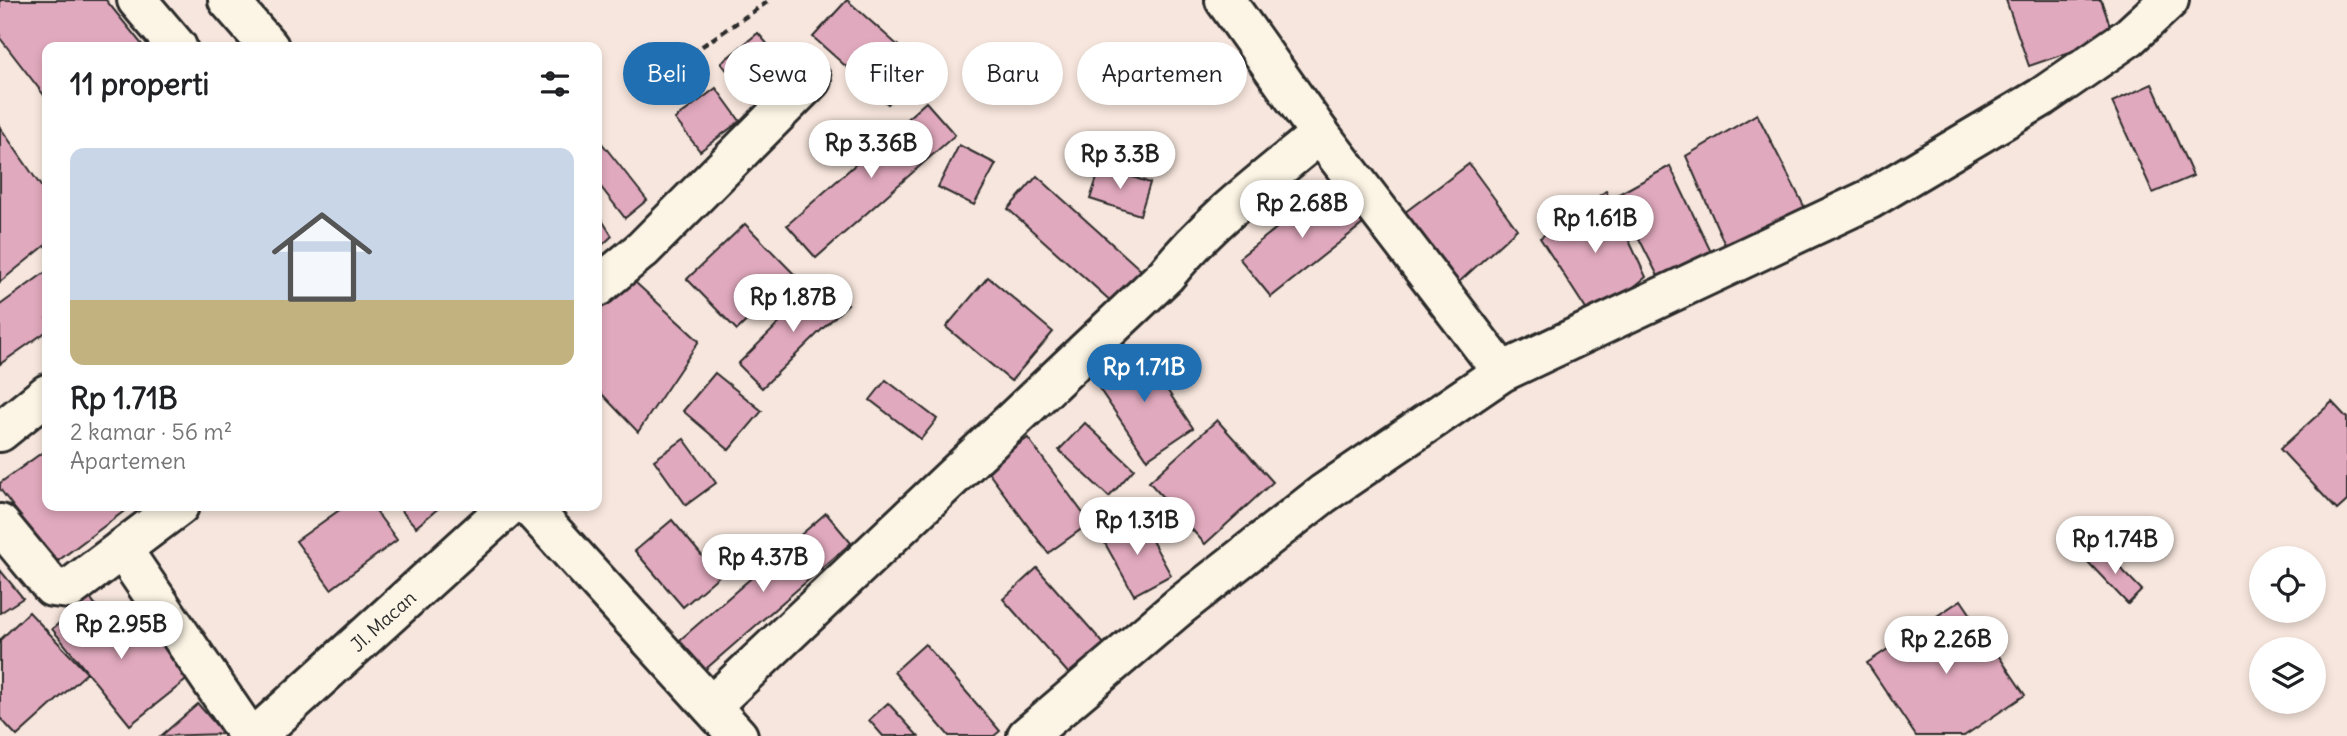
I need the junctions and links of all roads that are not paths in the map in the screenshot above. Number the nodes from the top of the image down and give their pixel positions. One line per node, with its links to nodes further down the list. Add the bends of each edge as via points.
1 (137, 0): 5 (street)
2 (228, 0): 6 (street)
3 (1225, 0): 8 (street)
4 (2169, 0): 10 (street, via 2129,37 2042,97 1870,199)
5 (173, 42)
6 (266, 42)
7 (786, 105): 9 (street)
8 (1320, 134): 10 (street); 18 (street, via 1209,226 1166,275)
9 (602, 283)
10 (1502, 372): 20 (street, via 1323,494 1180,606)
11 (42, 398): 12 (street)
12 (0, 432)
13 (172, 511): 17 (street)
14 (503, 511): 19 (street, Jl. Macan)
15 (534, 511): 18 (street)
16 (0, 524): 17 (street, via 52,587 59,589 69,589)
17 (122, 549): 19 (street)
18 (711, 706): 21 (street)
19 (247, 729)
20 (1043, 731)
21 (738, 736)

